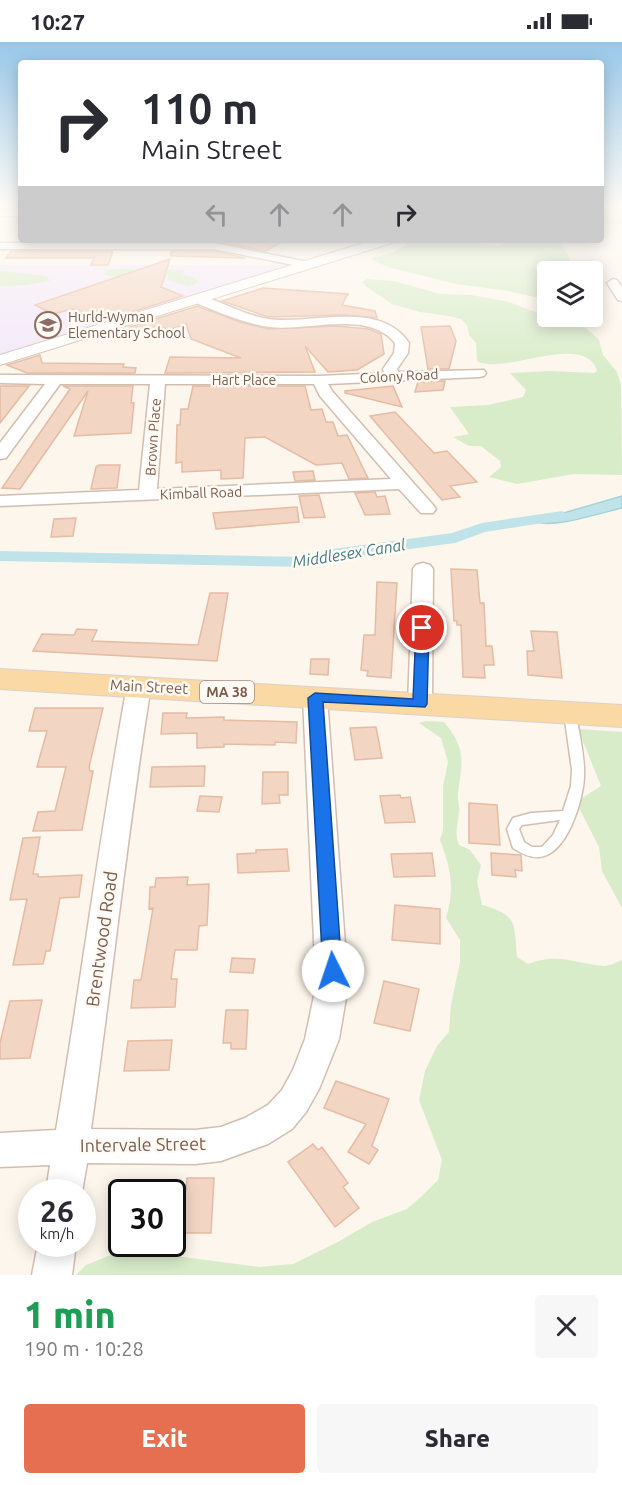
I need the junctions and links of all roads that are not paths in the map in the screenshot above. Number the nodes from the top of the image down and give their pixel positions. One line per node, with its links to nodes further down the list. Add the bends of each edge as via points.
1 (296, 263): 3 (street)
2 (316, 263): 3 (street)
3 (308, 265): 6 (street)
4 (613, 283): 5 (street)
5 (622, 297)
6 (198, 299): 7 (street); 9 (street, via 269,324 341,319 378,326 394,333 402,343 401,353 390,369)
7 (0, 360)
8 (479, 373): 9 (street, Colony Road)
9 (392, 377): 13 (street, Colony Road)
10 (0, 379): 11 (street, Hart Place)
11 (56, 379): 12 (street, Hart Place); 14 (street)
12 (158, 380): 13 (street, Hart Place); 16 (street, Brown Place)
13 (319, 380): 15 (street, via 325,393)
14 (0, 454)
15 (402, 483): 16 (street, Kimball Road); 18 (street)
16 (148, 495): 17 (street, Kimball Road)
17 (0, 501)
18 (427, 509)
19 (423, 569): 23 (street)
20 (0, 679): 21 (main road, Main Street / MA 38)
21 (139, 686): 22 (main road, Main Street / MA 38); 27 (street, Brentwood Road)
22 (315, 698): 23 (main road, Main Street / MA 38); 27 (street, Intervale Street, via 333,971 322,1039 301,1090 288,1109 271,1123 221,1144)
23 (420, 704): 24 (main road, Main Street / MA 38)
24 (570, 713): 25 (main road, Main Street / MA 38); 26 (lane, via 578,778)
25 (622, 716)
26 (568, 815)
27 (71, 1146): 28 (street, Intervale Street); 29 (street, Brentwood Road)
28 (0, 1150)
29 (66, 1179)
30 (55, 1257): 31 (street)
31 (52, 1275)

